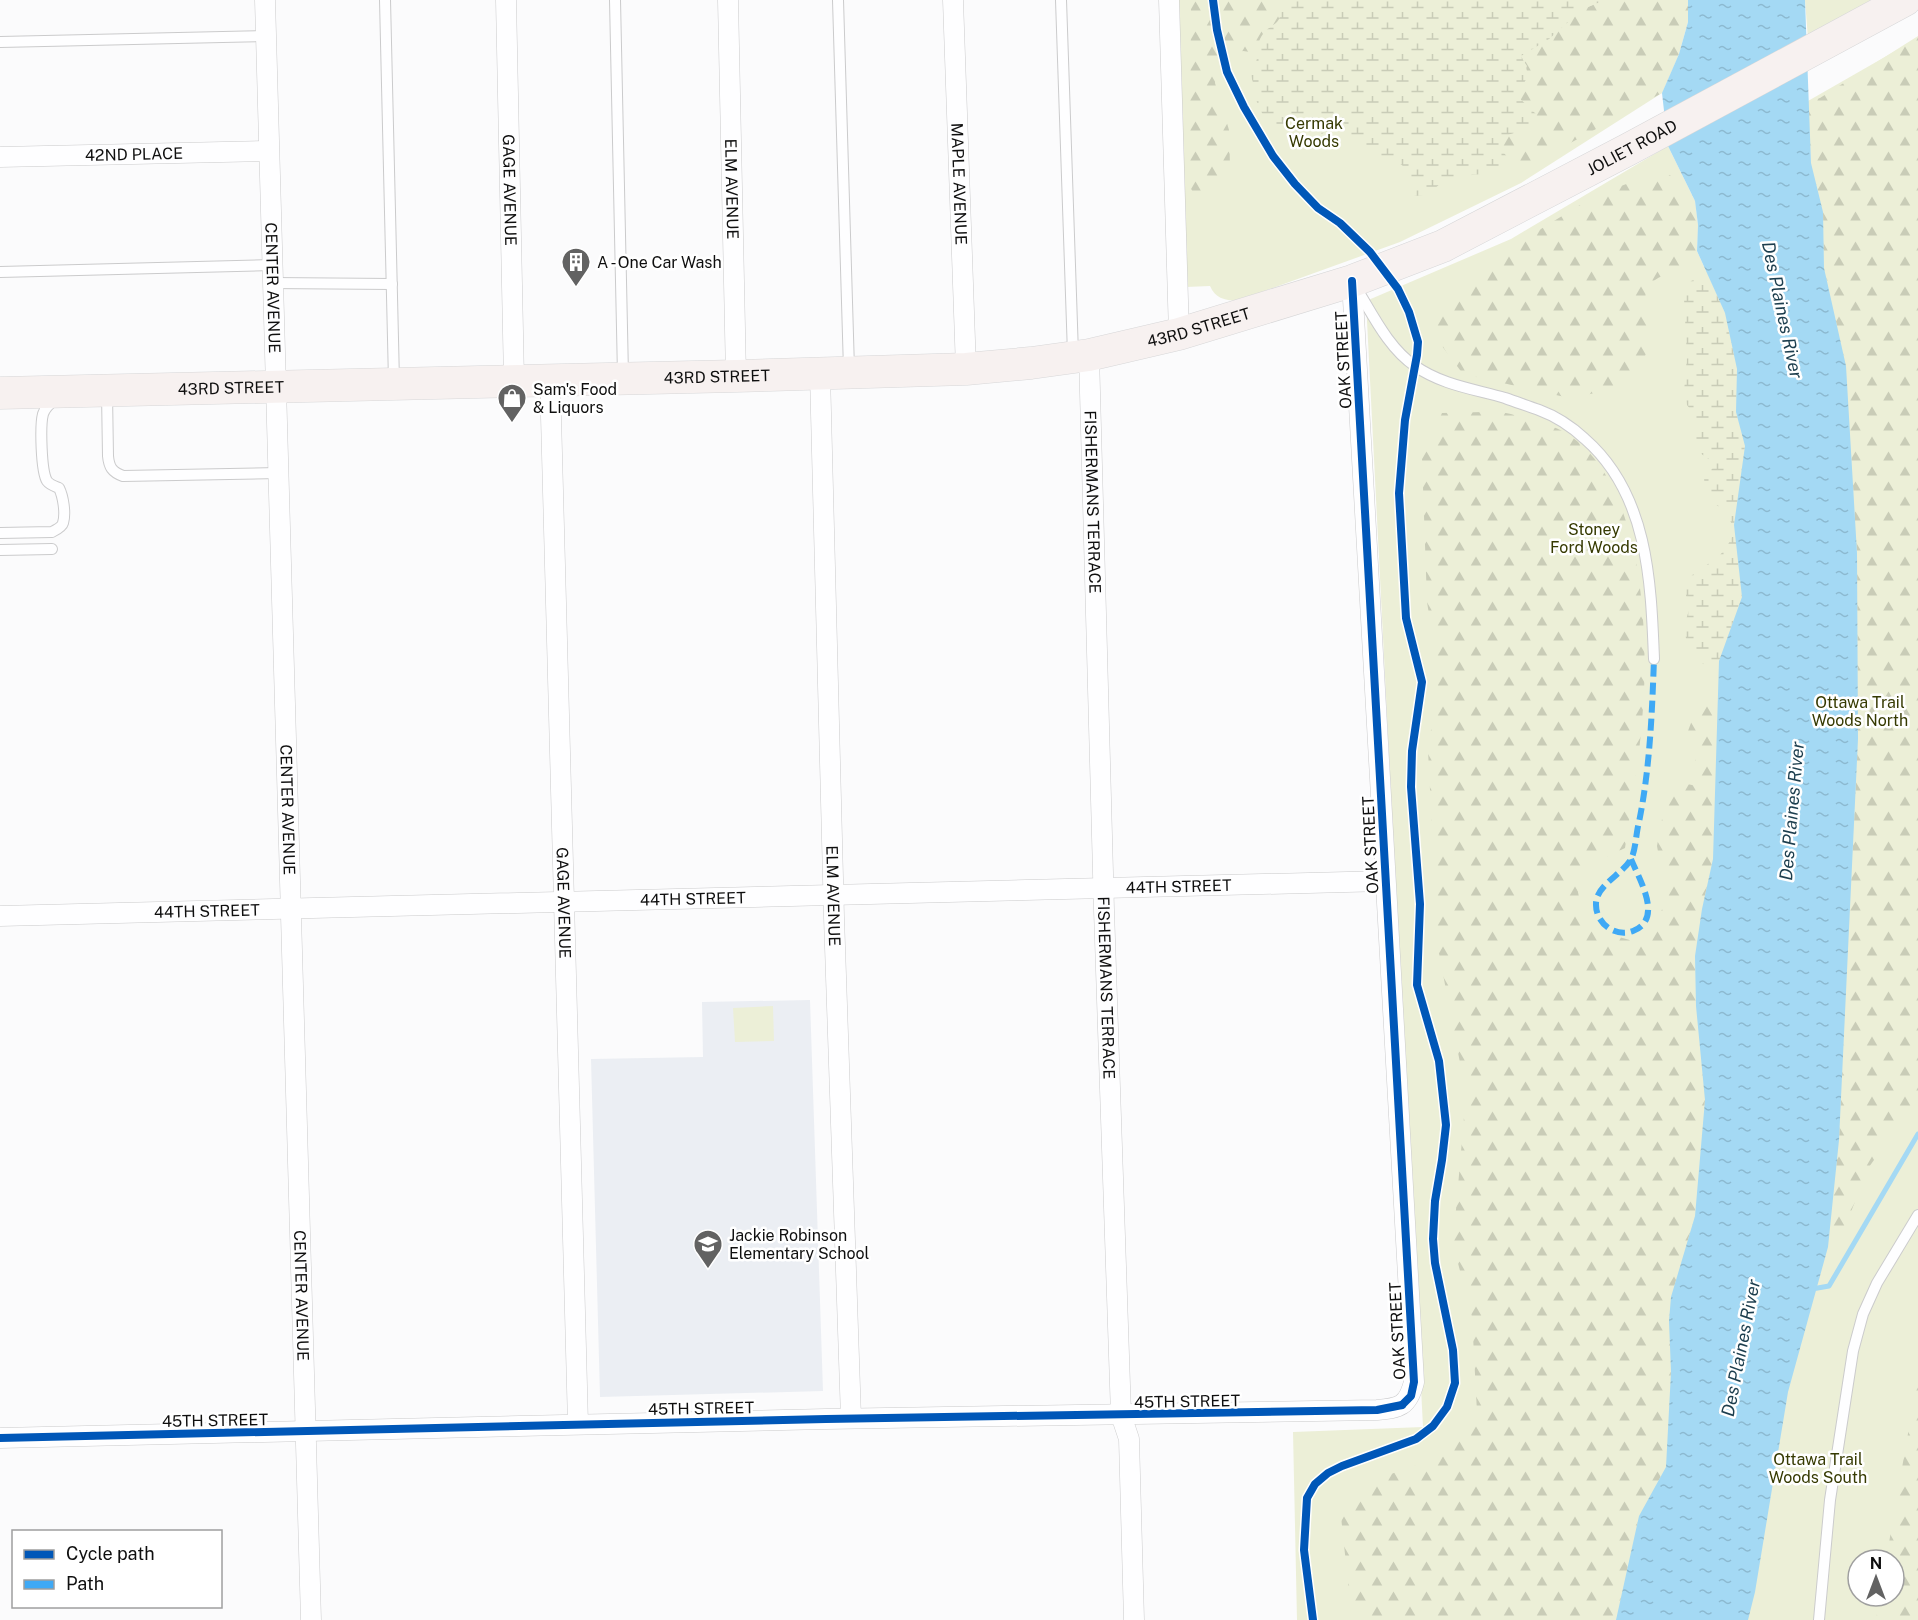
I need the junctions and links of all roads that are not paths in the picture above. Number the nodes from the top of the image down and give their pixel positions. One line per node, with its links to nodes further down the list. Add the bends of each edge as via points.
1 (265, 0): 11 (street, CENTER AVENUE)
2 (386, 0): 18 (lane)
3 (506, 0): 26 (street, GAGE AVENUE)
4 (615, 0): 24 (lane)
5 (728, 0): 23 (street, ELM AVENUE)
6 (838, 0): 22 (lane)
7 (953, 0): 21 (street, MAPLE AVENUE)
8 (1061, 0): 20 (lane)
9 (1169, 0): 19 (street)
10 (1905, 0): 17 (main road, JOLIET ROAD, via 1443,246)
11 (266, 36): 12 (lane); 13 (street, CENTER AVENUE)
12 (0, 42)
13 (268, 152): 14 (street, 42ND PLACE); 16 (street, CENTER AVENUE)
14 (0, 157)
15 (0, 272): 16 (lane)
16 (272, 274): 18 (lane); 28 (street, CENTER AVENUE)
17 (1352, 281): 19 (main road, 43RD STREET); 37 (lane, via 1394,347 1415,366 1453,386 1549,414 1567,423 1601,453 1618,475 1640,534 1652,609); 38 (street, OAK STREET)
18 (392, 284): 27 (lane)
19 (1179, 334): 20 (main road, 43RD STREET)
20 (1081, 356): 21 (main road, 43RD STREET); 39 (street, FISHERMANS TERRACE)
21 (966, 369): 22 (main road, 43RD STREET)
22 (835, 373): 23 (main road, 43RD STREET); 40 (street, ELM AVENUE)
23 (736, 376): 24 (main road, 43RD STREET)
24 (623, 378): 25 (main road, 43RD STREET)
25 (550, 379): 26 (main road, 43RD STREET); 41 (street, GAGE AVENUE)
26 (514, 380): 27 (main road, 43RD STREET)
27 (394, 383): 28 (main road, 43RD STREET)
28 (276, 386): 29 (main road, 43RD STREET); 33 (street, CENTER AVENUE)
29 (107, 391): 30 (main road, 43RD STREET); 33 (lane, via 108,456 114,473)
30 (70, 392): 31 (main road); 32 (main road); 34 (lane, via 53,400 42,416 45,479 63,495 63,523 52,532)
31 (0, 393)
32 (0, 404)
33 (278, 473): 42 (street, CENTER AVENUE)
34 (0, 533)
35 (52, 549): 36 (lane)
36 (0, 550)
37 (1654, 659)
38 (1386, 881): 39 (street, 44TH STREET); 45 (street, OAK STREET, via 1414,1382 1411,1396)
39 (1103, 889): 40 (street, 44TH STREET); 46 (street, FISHERMANS TERRACE)
40 (834, 895): 41 (street, 44TH STREET); 47 (street, ELM AVENUE)
41 (564, 902): 42 (street, 44TH STREET); 48 (street, GAGE AVENUE)
42 (292, 908): 43 (street, 44TH STREET); 49 (street, CENTER AVENUE)
43 (0, 916)
44 (1918, 1215): 53 (lane, via 1877,1283 1856,1342 1830,1500)
45 (1402, 1405): 46 (street, 45TH STREET, via 1377,1410)
46 (1121, 1415): 47 (street, 45TH STREET); 52 (street, FISHERMANS TERRACE, via 1129,1439)
47 (850, 1418): 48 (street, 45TH STREET)
48 (578, 1424): 49 (street, 45TH STREET)
49 (307, 1432): 50 (street, 45TH STREET); 51 (street, CENTER AVENUE)
50 (0, 1438)
51 (311, 1620)
52 (1134, 1620)
53 (1820, 1620)

